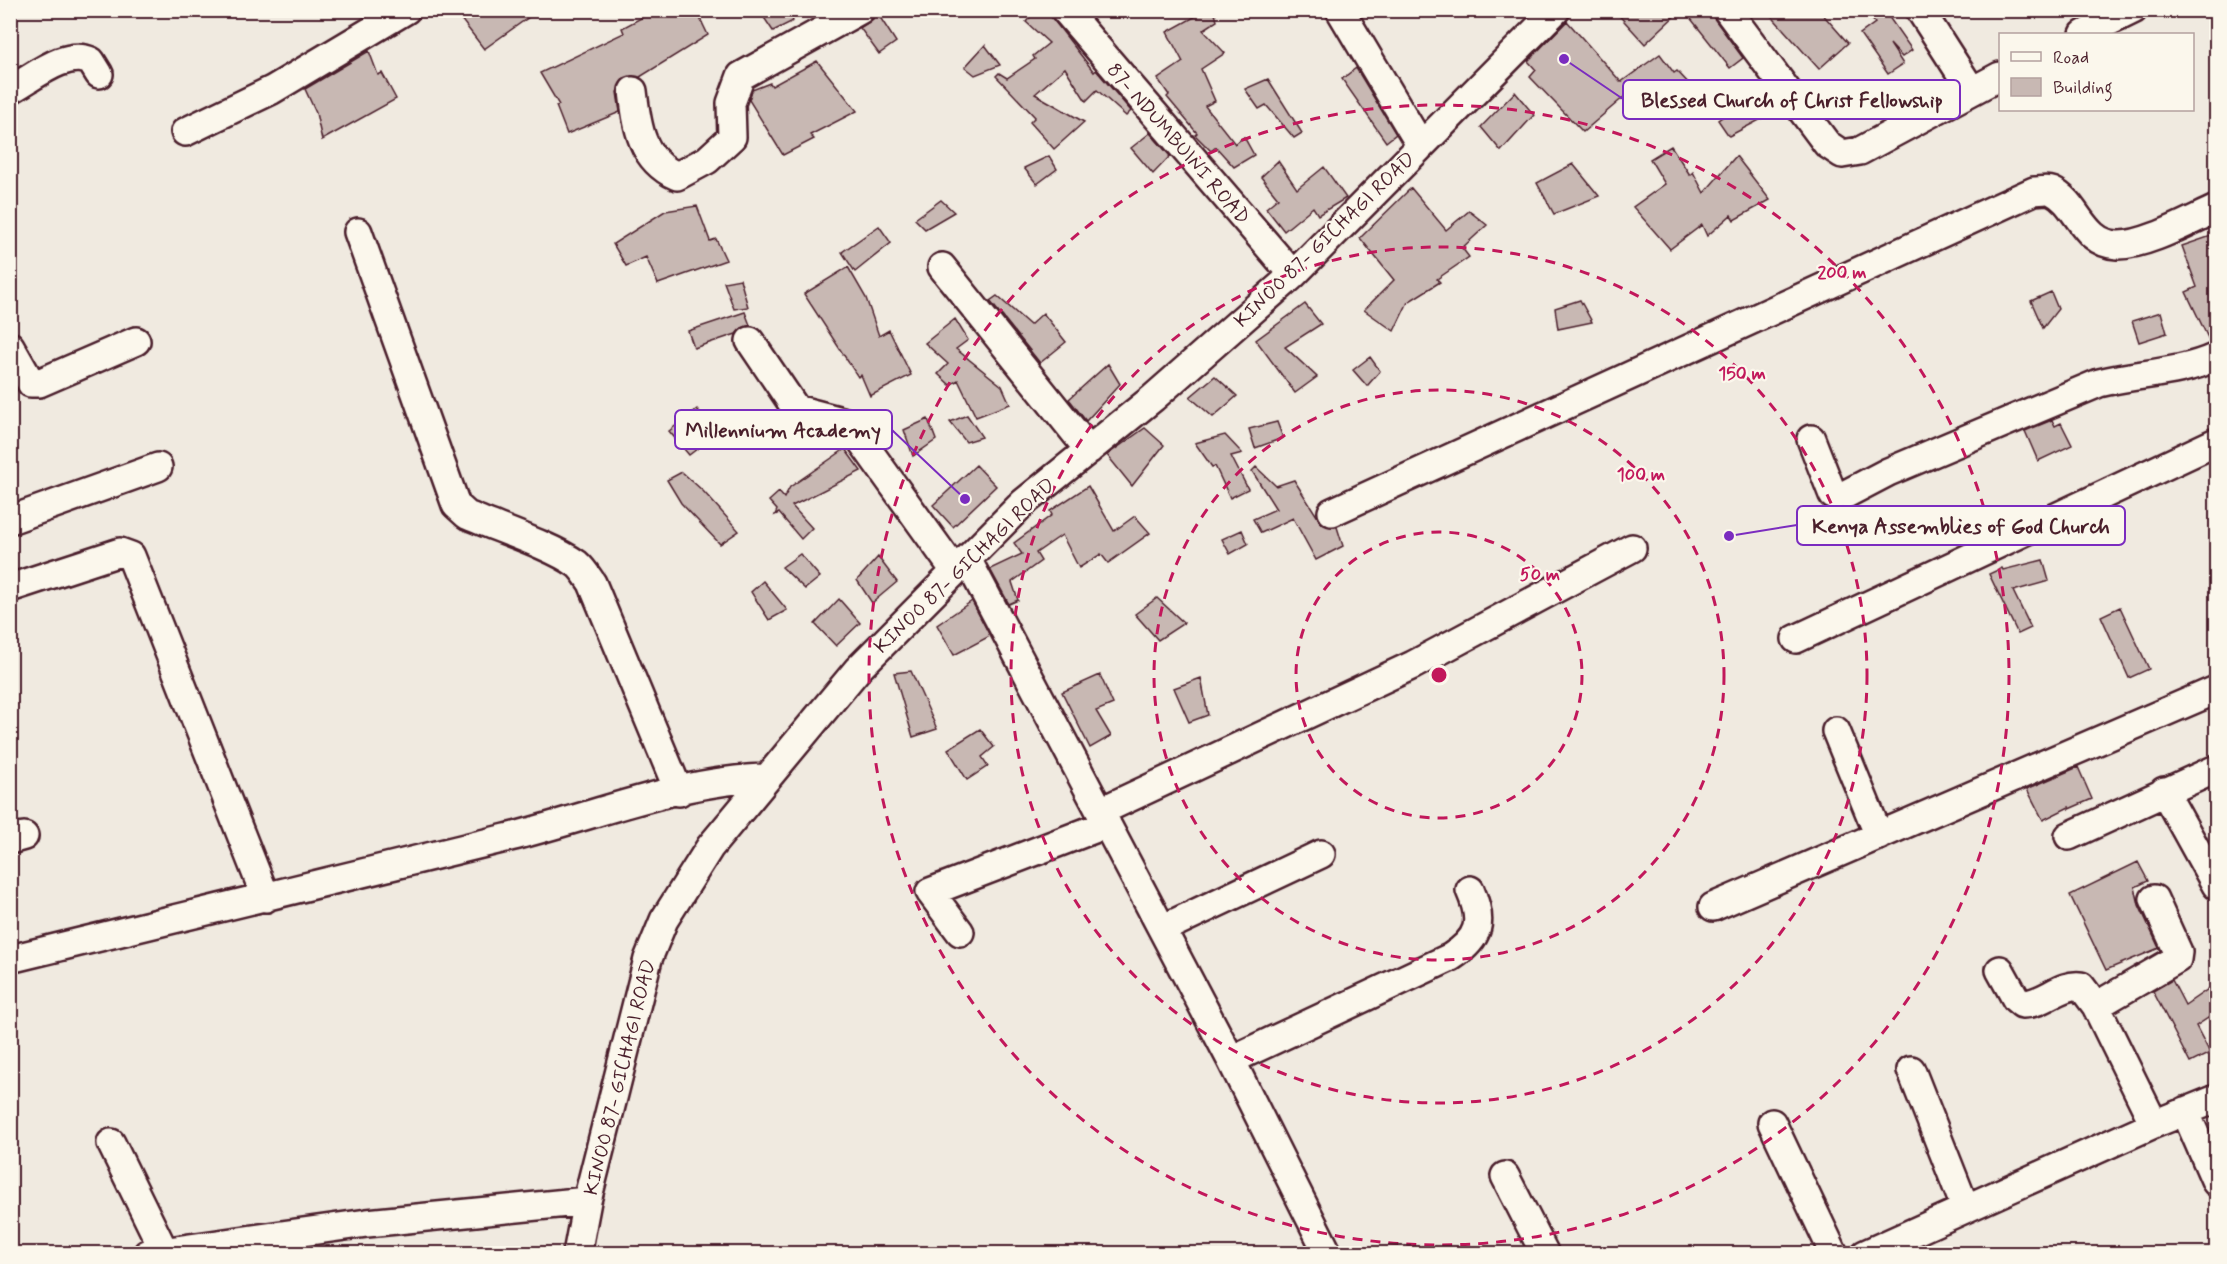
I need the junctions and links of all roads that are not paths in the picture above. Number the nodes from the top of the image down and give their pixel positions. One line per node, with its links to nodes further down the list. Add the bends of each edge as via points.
1 (406, 10): 15 (street, via 272,90)
2 (860, 10): 13 (street, via 741,76 731,103 732,137 707,160 677,176 660,168 644,146 636,122)
3 (1065, 10): 20 (street, 87- NDUMBUINI ROAD)
4 (1340, 10): 16 (street)
5 (1556, 10): 16 (street, KINOO 87- GICHAGI ROAD)
6 (1727, 10): 14 (street, via 1827,144 1842,154 1860,151)
7 (1920, 10): 14 (street)
8 (2117, 14): 9 (street)
9 (2086, 33)
10 (99, 74): 12 (street, via 91,61 74,58)
11 (1999, 77): 14 (street)
12 (10, 90)
13 (633, 91)
14 (1972, 91)
15 (185, 132)
16 (1421, 146): 20 (street, KINOO 87- GICHAGI ROAD)
17 (2217, 209): 29 (street, via 2139,241 2118,245 2100,241 2050,190 2034,191)
18 (358, 232): 40 (street, via 456,505 467,515 560,555 585,572)
19 (942, 267): 27 (street)
20 (1293, 275): 27 (street, KINOO 87- GICHAGI ROAD)
21 (136, 341): 23 (street, via 45,381 31,383)
22 (750, 341): 32 (street, via 796,409 842,421 855,432)
23 (10, 346)
24 (2217, 357): 25 (street, via 2182,370 2098,383 1846,494 1833,495)
25 (1811, 438)
26 (2217, 442): 34 (street)
27 (1089, 450): 32 (street, KINOO 87- GICHAGI ROAD, via 1023,503)
28 (158, 467): 30 (street)
29 (1332, 512)
30 (10, 519)
31 (1632, 548): 41 (street, via 1413,665)
32 (961, 565): 38 (street, KINOO 87- GICHAGI ROAD, via 858,669); 41 (street)
33 (10, 588): 47 (street, via 120,552 131,556)
34 (1796, 639)
35 (2217, 690): 42 (street)
36 (1836, 731): 42 (street)
37 (2217, 769): 39 (street)
38 (767, 778): 40 (street, via 734,778); 64 (street, KINOO 87- GICHAGI ROAD, via 710,847 664,920 648,958)
39 (2164, 791): 43 (street); 45 (street)
40 (679, 792): 47 (street)
41 (1104, 817): 50 (street); 51 (street, via 930,892)
42 (1879, 836): 49 (street)
43 (2069, 836)
44 (1321, 854): 50 (street)
45 (2217, 885)
46 (1470, 890): 55 (street, via 1478,926 1475,938 1466,948)
47 (266, 898): 52 (street)
48 (2154, 899): 54 (street, via 2178,952 2177,959)
49 (1713, 907)
50 (1162, 929): 55 (street)
51 (960, 932)
52 (10, 959)
53 (2000, 970): 54 (street, via 2022,1004 2074,985 2082,986)
54 (2096, 1006): 60 (street)
55 (1231, 1060): 68 (street)
56 (1911, 1070): 65 (street)
57 (2217, 1099): 58 (street)
58 (2185, 1111): 60 (street); 63 (street)
59 (1772, 1123): 70 (street)
60 (2154, 1124): 65 (street)
61 (111, 1143): 66 (street)
62 (1505, 1176): 69 (street)
63 (2217, 1182)
64 (587, 1201): 66 (street, via 367,1223); 67 (street, KINOO 87- GICHAGI ROAD)
65 (1965, 1207): 71 (street)
66 (156, 1252)
67 (577, 1254)
68 (1328, 1254)
69 (1545, 1254)
70 (1834, 1254)
71 (1865, 1254)

